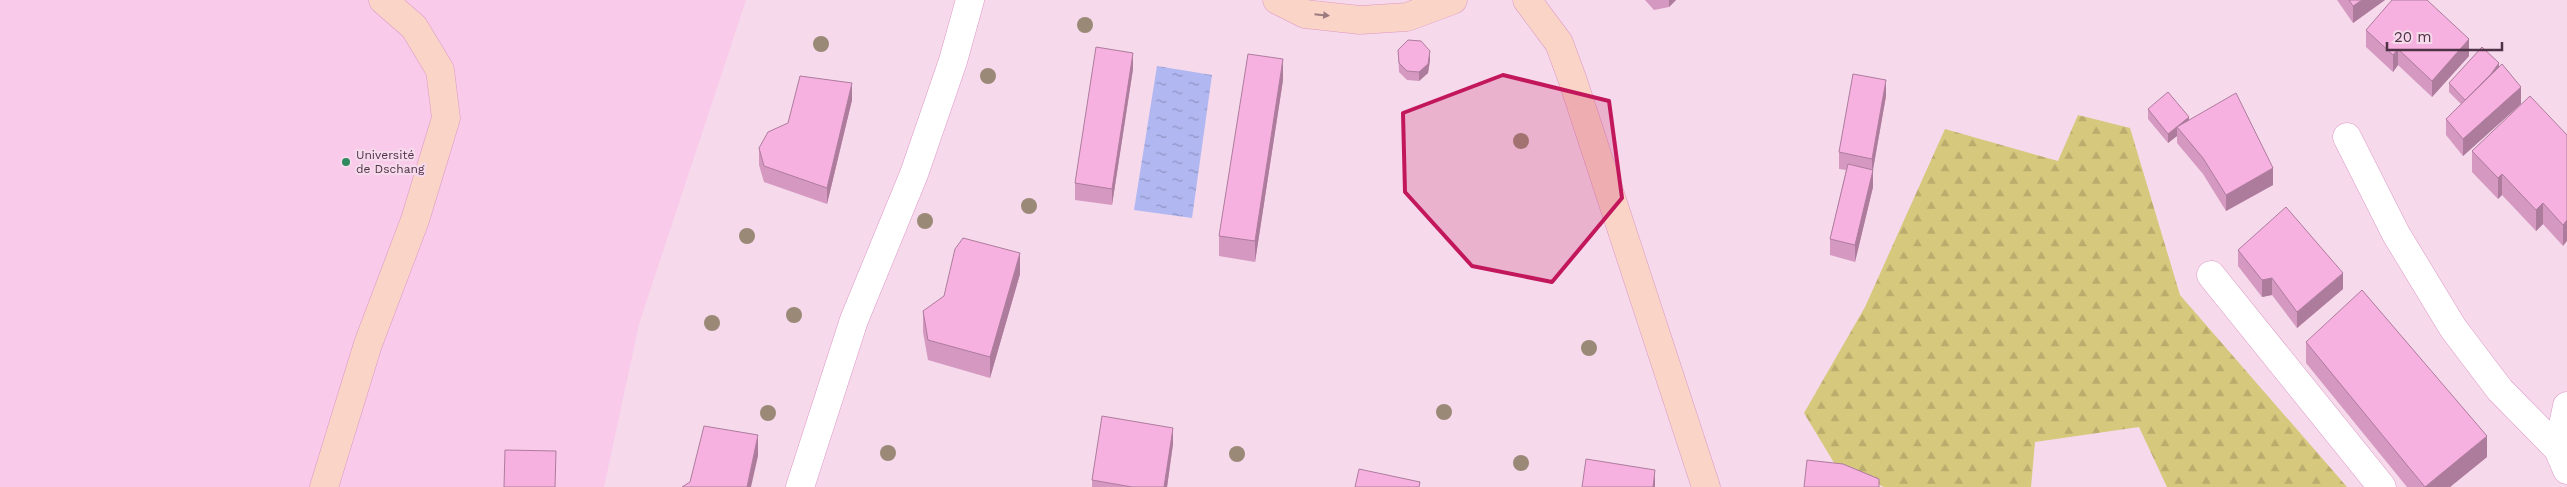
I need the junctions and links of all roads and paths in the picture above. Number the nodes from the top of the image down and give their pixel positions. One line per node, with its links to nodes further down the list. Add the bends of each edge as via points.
1 (383, 0): 10 (street, via 414,27 440,70 446,118 415,220 368,344)
2 (970, 0): 11 (street, via 924,146 854,320)
3 (1277, 0): 4 (street, one-way to 4, via 1305,14 1360,20 1407,18)
4 (1453, 0)
5 (1526, 0): 12 (street, via 1559,43 1574,81)
6 (2348, 137): 9 (street, via 2396,234 2453,328 2500,390)
7 (2210, 275): 13 (street)
8 (2567, 406): 9 (street)
9 (2562, 460)
10 (324, 487)
11 (800, 487)
12 (1706, 487)
13 (2382, 487)

